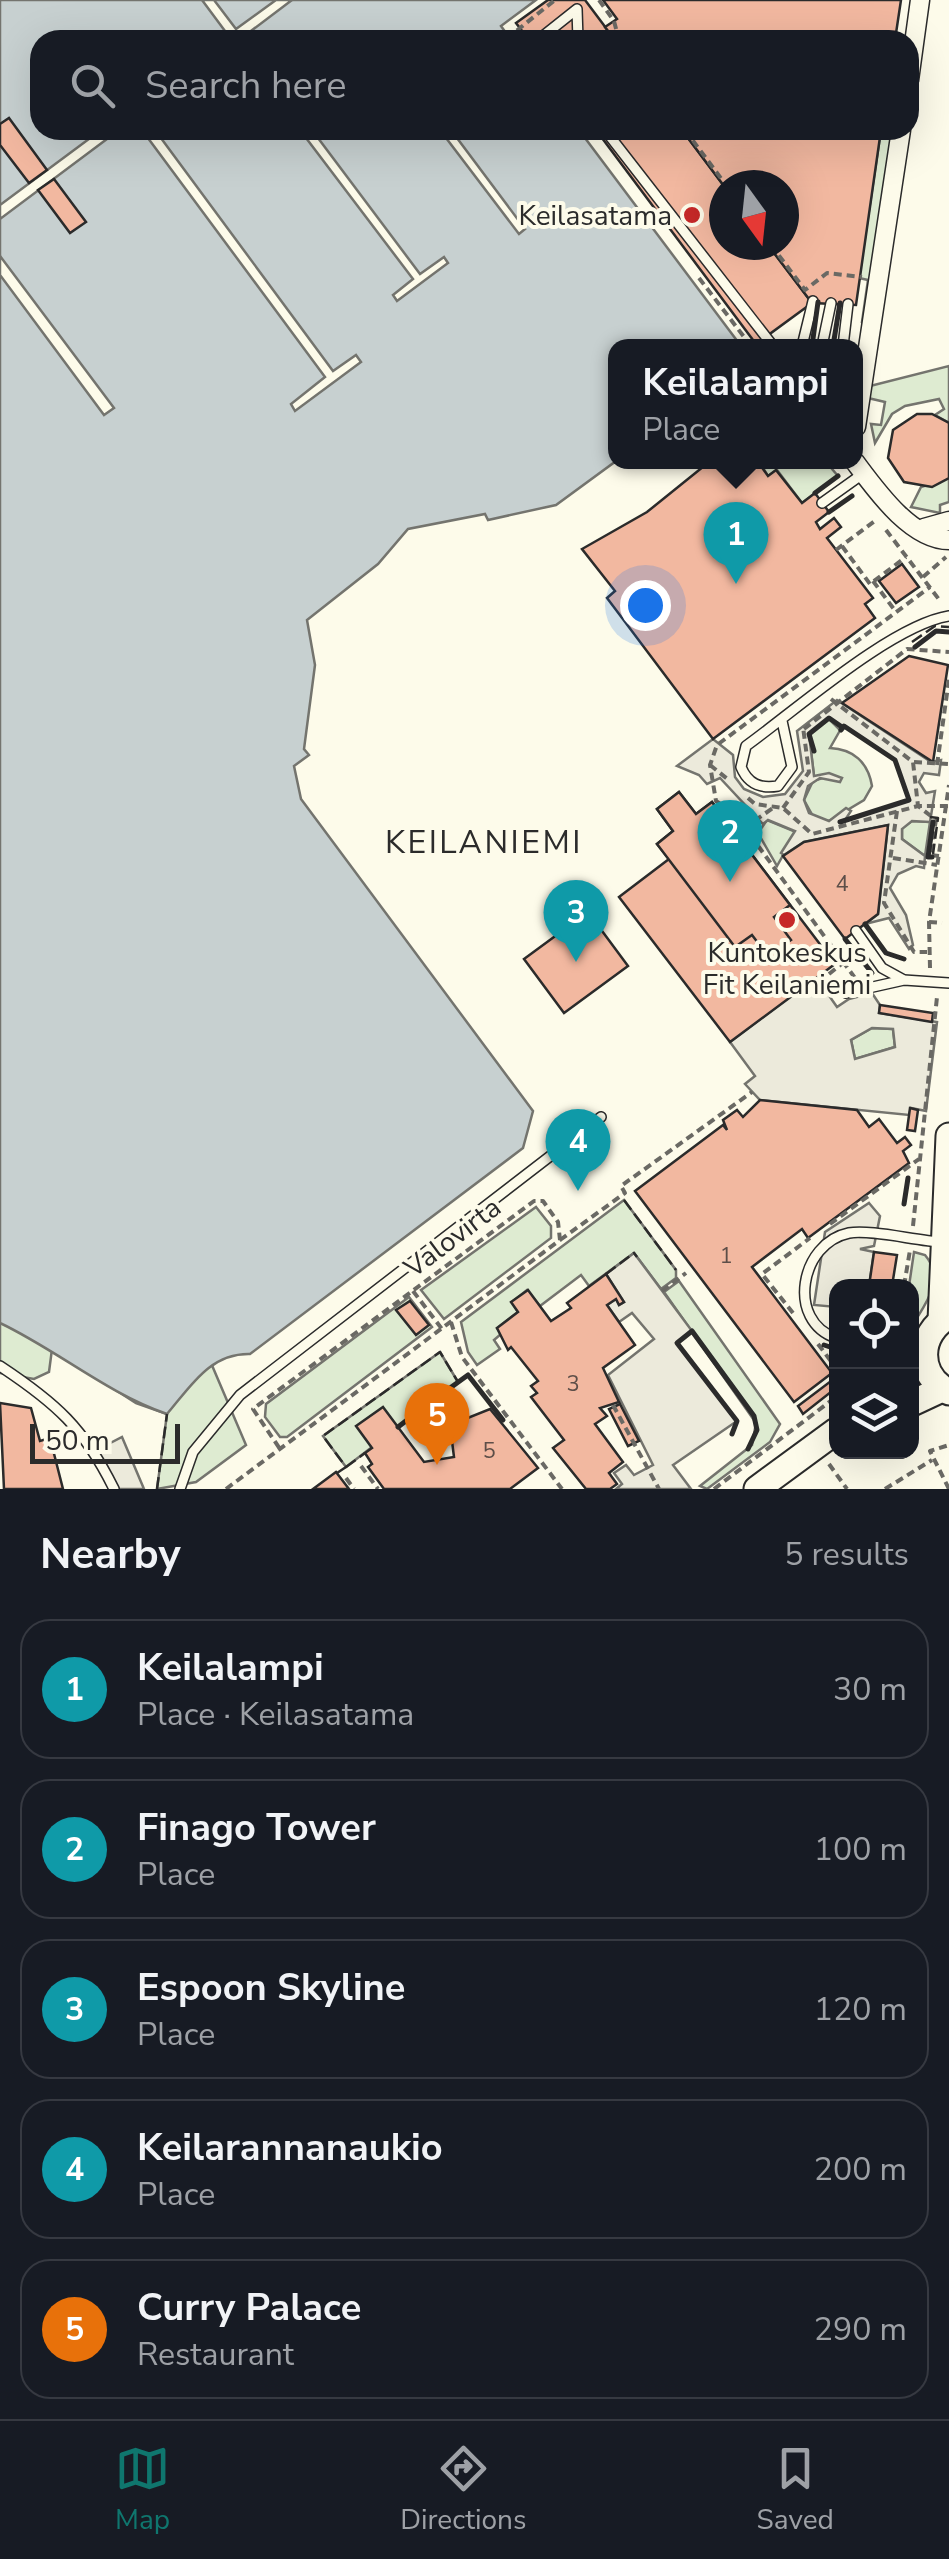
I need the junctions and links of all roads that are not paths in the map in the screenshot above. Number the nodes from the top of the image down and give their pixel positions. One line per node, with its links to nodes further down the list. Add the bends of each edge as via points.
1 (920, 0): 4 (street)
2 (551, 30): 3 (lane, via 577,9)
3 (578, 30)
4 (916, 30)
5 (614, 140): 10 (lane)
6 (899, 140): 14 (street)
7 (813, 301): 11 (lane)
8 (831, 303): 12 (lane)
9 (848, 304): 13 (lane)
10 (768, 339)
11 (804, 339)
12 (823, 339)
13 (844, 339)
14 (863, 381)
15 (857, 472): 16 (lane); 18 (street, via 887,504)
16 (822, 503)
17 (949, 521): 18 (street)
18 (924, 528): 19 (street)
19 (949, 540)
20 (949, 614): 21 (lane, via 896,638)
21 (782, 721): 21 (lane, via 742,753 744,774 760,787 778,786 792,767)
22 (856, 931): 23 (lane, via 882,968)
23 (904, 980): 24 (lane); 25 (lane)
24 (949, 984)
25 (846, 993)
26 (601, 1117): 38 (lane, via 240,1395 193,1452)
27 (949, 1136): 28 (street)
28 (942, 1242): 29 (street); 30 (lane, via 849,1233 818,1249 804,1282 808,1312)
29 (945, 1319): 31 (street)
30 (829, 1334)
31 (919, 1355)
32 (919, 1358): 34 (street)
33 (0, 1366): 37 (lane, via 49,1398 85,1434)
34 (946, 1394): 35 (street)
35 (919, 1401)
36 (829, 1436): 39 (street)
37 (114, 1489)
38 (180, 1489)
39 (757, 1489)

